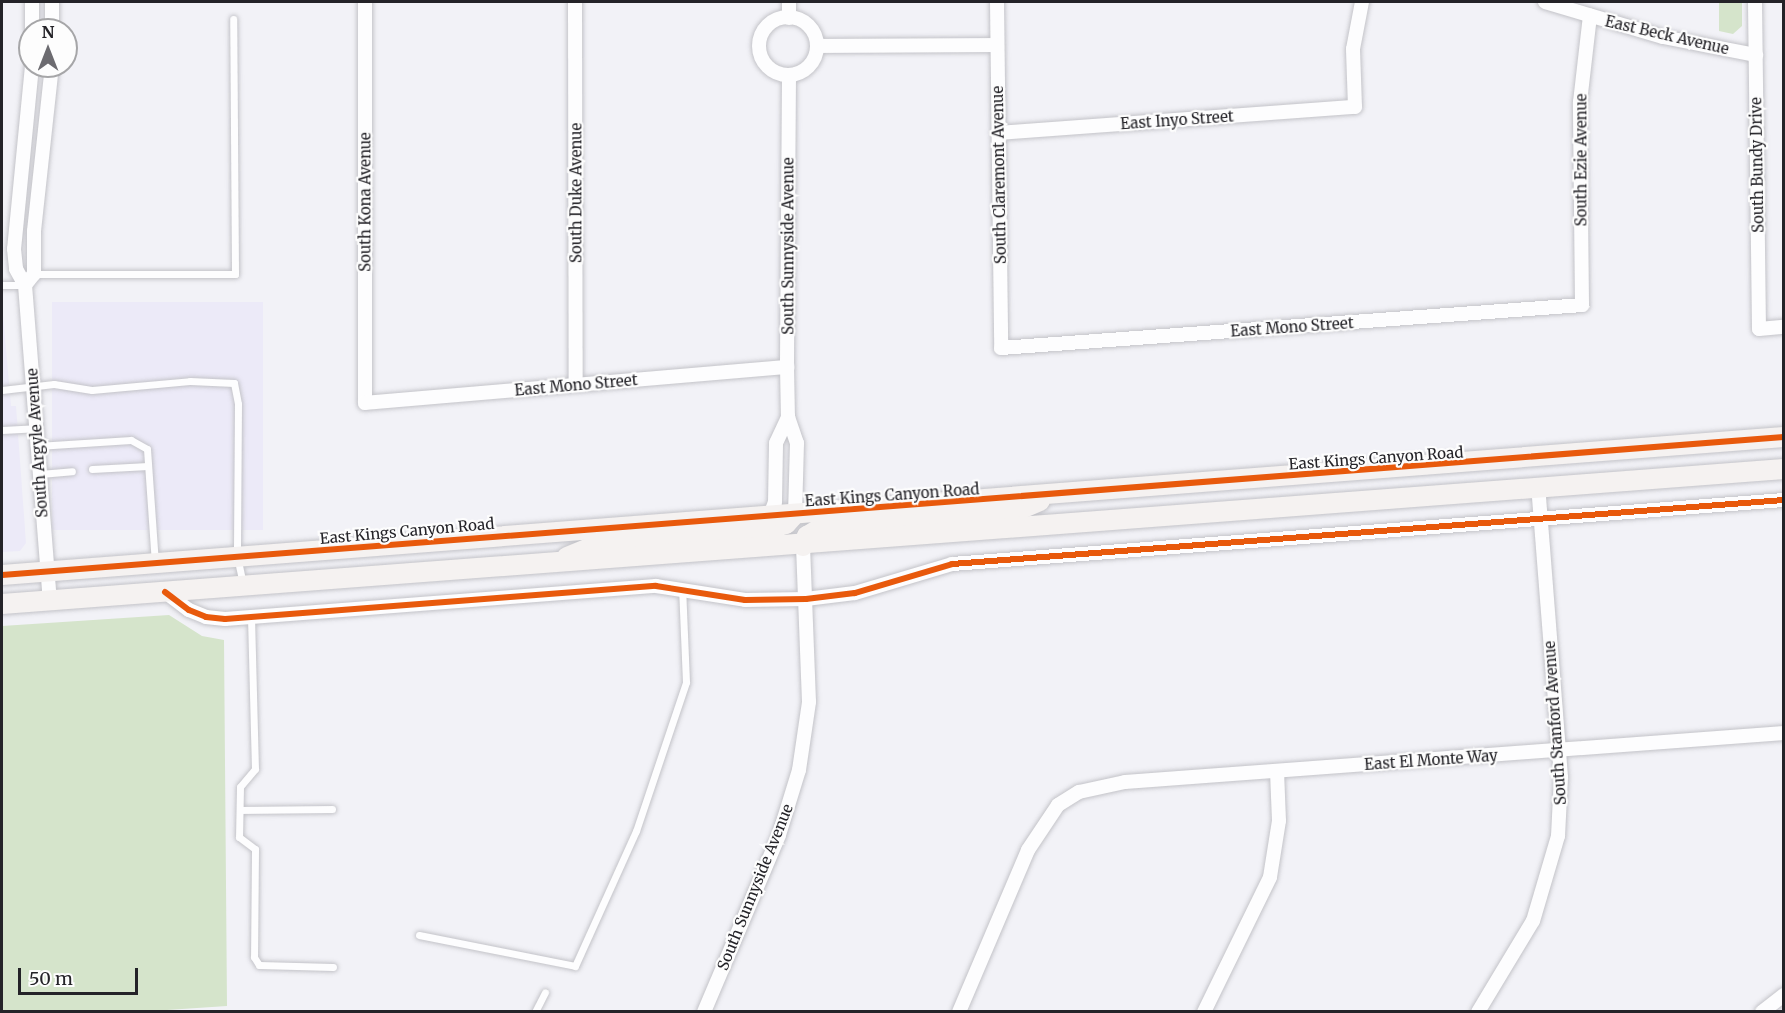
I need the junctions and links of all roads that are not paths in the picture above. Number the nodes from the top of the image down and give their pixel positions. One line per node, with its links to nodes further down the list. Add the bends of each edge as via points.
1 (32, 2): 11 (street)
2 (52, 2): 12 (street)
3 (365, 2): 31 (street, South Kona Avenue)
4 (575, 2): 28 (street, South Duke Avenue)
5 (789, 2): 13 (street)
6 (997, 2): 15 (street, South Claremont Avenue)
7 (1362, 2): 21 (street, East Inyo Street, via 1353,49 1355,107)
8 (1545, 2): 10 (street, East Beck Avenue)
9 (1755, 2): 17 (street, South Bundy Drive)
10 (1590, 16): 17 (street, East Beck Avenue); 24 (street, South Ezie Avenue, via 1580,102)
11 (32, 18)
12 (52, 18)
13 (789, 18): 16 (street, via 806,23 813,30); 18 (street, via 770,24 760,40 760,50 769,67)
14 (233, 19): 22 (lane, via 235,274)
15 (996, 45): 16 (street); 21 (street, South Claremont Avenue)
16 (817, 46): 18 (street, via 807,68)
17 (1756, 55): 25 (street, South Bundy Drive, via 1759,329)
18 (789, 75): 27 (street, South Sunnyside Avenue)
19 (31, 78): 22 (street, South Argyle Avenue, via 14,249 16,269)
20 (51, 78): 22 (street, South Argyle Avenue)
21 (998, 134): 26 (street, South Claremont Avenue)
22 (30, 280): 23 (lane); 29 (street, South Argyle Avenue)
23 (2, 285)
24 (1582, 305): 26 (street, East Mono Street)
25 (1784, 327)
26 (1002, 348)
27 (787, 367): 28 (street, East Mono Street); 32 (street, South Sunnyside Avenue)
28 (576, 385): 31 (street, East Mono Street)
29 (33, 386): 30 (lane); 33 (street, South Argyle Avenue); 51 (lane, via 54,384 92,390 190,381 234,383 238,404)
30 (2, 390)
31 (365, 403)
32 (788, 417): 47 (street, South Sunnyside Avenue, via 797,443); 48 (street, South Sunnyside Avenue, via 776,443 775,502)
33 (35, 428): 34 (lane); 36 (street, South Argyle Avenue)
34 (2, 430)
35 (1784, 437): 45 (main road, East Kings Canyon Road)
36 (37, 446): 38 (lane, via 131,441 147,449); 42 (street, South Argyle Avenue)
37 (1784, 456): 43 (main road, via 1745,460)
38 (148, 466): 39 (lane); 52 (lane)
39 (92, 469)
40 (1784, 469): 43 (main road)
41 (72, 471): 42 (lane)
42 (40, 474): 54 (street, South Argyle Avenue)
43 (1702, 475): 44 (main road)
44 (1538, 488): 49 (street, South Stanford Avenue); 50 (main road)
45 (1057, 494): 47 (main road, East Kings Canyon Road); 50 (main road, via 1014,512 822,527 807,536)
46 (1784, 500): 49 (street)
47 (795, 514): 48 (main road, East Kings Canyon Road); 53 (main road, via 786,524 767,530 596,545)
48 (770, 515): 51 (main road, East Kings Canyon Road)
49 (1540, 518): 59 (street, via 952,564 855,593); 64 (street, South Stanford Avenue)
50 (803, 546): 53 (main road); 59 (street, South Sunnyside Avenue)
51 (237, 556): 52 (main road, East Kings Canyon Road); 56 (lane)
52 (155, 563): 54 (main road, East Kings Canyon Road)
53 (550, 563): 56 (main road)
54 (48, 572): 55 (main road, East Kings Canyon Road); 60 (street, South Argyle Avenue)
55 (2, 575)
56 (244, 586): 58 (main road)
57 (682, 588): 59 (street, via 745,600); 62 (street, via 656,586); 68 (lane, via 686,682 636,831 575,966)
58 (165, 592): 60 (main road); 62 (street, via 206,618)
59 (806, 599): 73 (street, South Sunnyside Avenue, via 809,702 799,770 779,835)
60 (50, 600): 61 (main road)
61 (2, 604)
62 (251, 618): 67 (lane, via 255,769 240,787)
63 (1784, 733): 64 (street, East El Monte Way)
64 (1559, 750): 65 (street, East El Monte Way); 76 (street, South Stanford Avenue, via 1562,801 1552,868 1530,928)
65 (1277, 771): 74 (street, East El Monte Way, via 1125,782 1079,792 1058,805 1028,849); 75 (street, via 1279,821 1270,877)
66 (332, 809): 67 (lane)
67 (240, 810): 69 (lane, via 239,837 255,849 255,957 260,965)
68 (419, 935)
69 (333, 967)
70 (545, 992): 72 (lane)
71 (1784, 995): 77 (street)
72 (535, 1011)
73 (704, 1011)
74 (959, 1011)
75 (1204, 1011)
76 (1478, 1011)
77 (1762, 1011)

